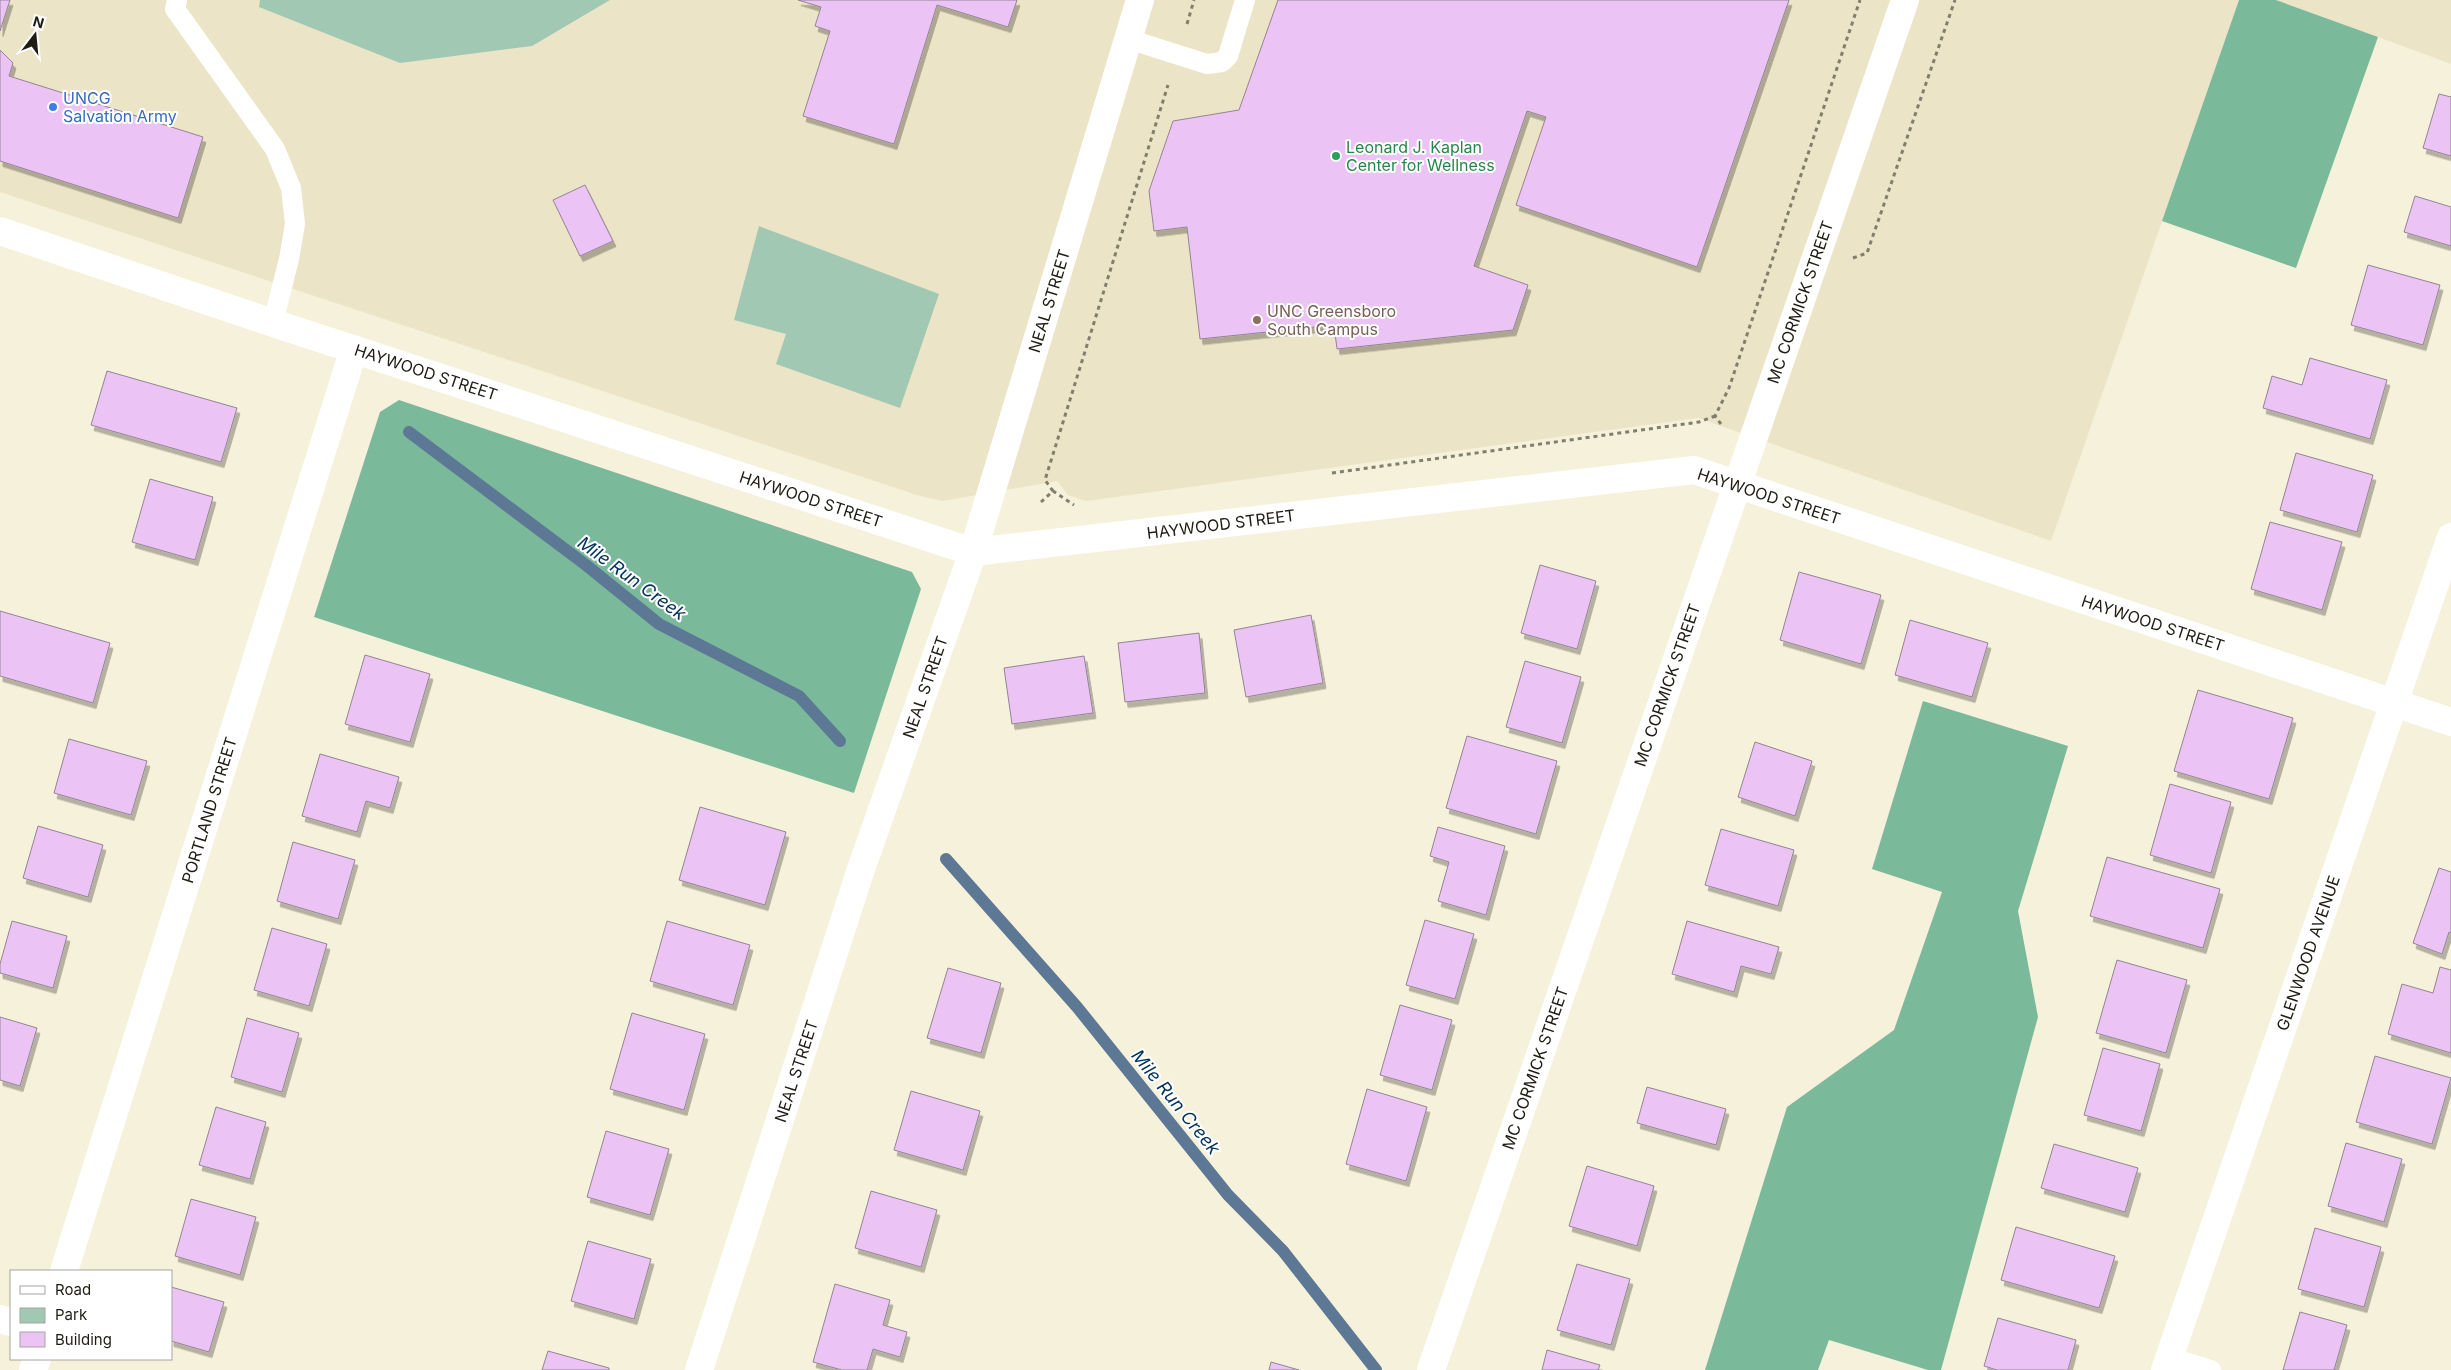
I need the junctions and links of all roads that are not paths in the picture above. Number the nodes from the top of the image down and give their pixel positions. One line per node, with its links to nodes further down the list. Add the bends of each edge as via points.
1 (177, 0): 7 (lane, via 175,8 275,149 291,188 295,224)
2 (1140, 0): 5 (street, NEAL STREET)
3 (1245, 0): 5 (lane, via 1228,56 1222,62 1207,64)
4 (1905, 0): 9 (street, MC CORMICK STREET)
5 (1128, 39): 11 (street, NEAL STREET)
6 (0, 231): 7 (street, HAYWOOD STREET)
7 (273, 323): 8 (street, HAYWOOD STREET)
8 (354, 349): 11 (street, HAYWOOD STREET); 14 (street, PORTLAND STREET)
9 (1737, 484): 11 (street, HAYWOOD STREET, via 1694,470); 12 (street, HAYWOOD STREET); 17 (street, MC CORMICK STREET)
10 (2451, 537): 12 (street, GLENWOOD AVENUE)
11 (973, 552): 16 (street, NEAL STREET, via 861,870)
12 (2394, 703): 13 (street, HAYWOOD STREET); 15 (street, GLENWOOD AVENUE)
13 (2451, 722)
14 (64, 1270)
15 (2167, 1364): 18 (lane)
16 (699, 1370)
17 (1431, 1370)
18 (2211, 1370)

